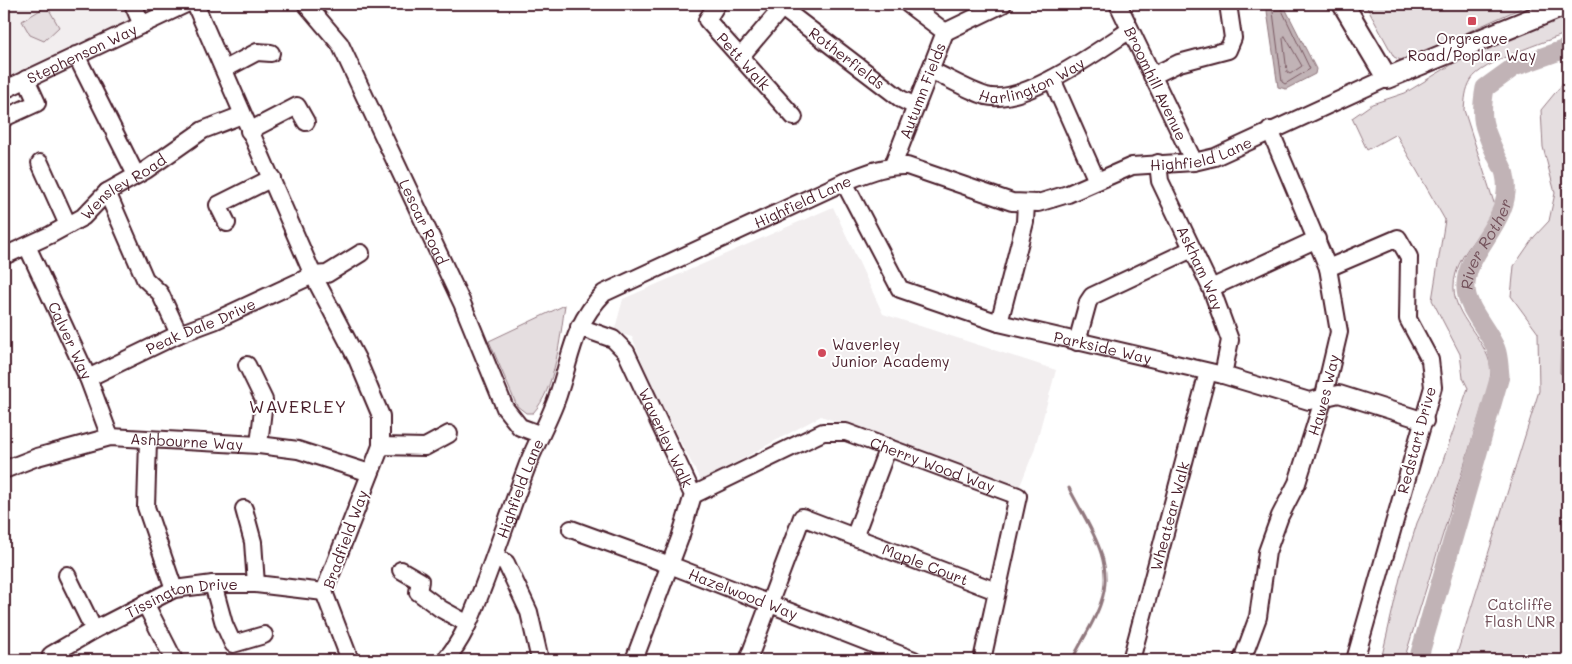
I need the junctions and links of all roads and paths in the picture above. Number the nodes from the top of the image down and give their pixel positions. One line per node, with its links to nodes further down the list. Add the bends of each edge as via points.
1 (133, 4): 15 (street)
2 (186, 4): 15 (street, Stephenson Way)
3 (195, 4): 21 (street, Bradfield Way)
4 (306, 4): 65 (street, Lescar Road, via 340,44 462,303 506,408 520,427)
5 (717, 4): 20 (street, Pett Walk, via 706,20)
6 (908, 4): 14 (street, Autumn Fields)
7 (1003, 4): 17 (street)
8 (1118, 4): 16 (street, Broomhill Avenue)
9 (1228, 4): 23 (street, via 1233,38 1228,50 1179,62)
10 (1344, 4): 24 (main road)
11 (1568, 4): 13 (main road)
12 (784, 6): 20 (street); 28 (street, Rotherfields, via 901,99)
13 (1546, 8): 24 (main road)
14 (928, 10): 17 (street, Autumn Fields)
15 (142, 24): 19 (street, Stephenson Way)
16 (1130, 30): 23 (street, Broomhill Avenue); 26 (street, Harlington Way)
17 (945, 32): 22 (street, Autumn Fields)
18 (271, 53): 21 (street, via 257,52)
19 (76, 55): 25 (street, Stephenson Way); 39 (street)
20 (741, 56): 30 (street, Pett Walk)
21 (225, 69): 29 (street, Bradfield Way)
22 (930, 70): 26 (street, Harlington Way, via 986,96 995,97 1014,96); 28 (street, Autumn Fields)
23 (1152, 76): 35 (street, Broomhill Avenue)
24 (1387, 78): 33 (street, Highfield Lane)
25 (26, 79): 27 (street, Stephenson Way); 31 (street, via 37,103)
26 (1052, 79): 41 (street)
27 (4, 90)
28 (915, 106): 38 (street, Autumn Fields)
29 (242, 115): 34 (street, Bradfield Way); 39 (street, Wensley Road, via 203,130)
30 (794, 117)
31 (4, 118)
32 (306, 122): 34 (street, via 297,106)
33 (1270, 130): 35 (street, Highfield Lane, via 1215,157); 47 (street, Hawes Way)
34 (249, 131): 40 (street, Bradfield Way)
35 (1194, 162): 36 (street, Highfield Lane)
36 (1158, 163): 41 (street, Highfield Lane, via 1132,166); 49 (street, Askham Way, via 1160,182)
37 (40, 164): 46 (street)
38 (893, 166): 42 (street, Highfield Lane); 44 (street, Highfield Lane, via 907,166 1012,202)
39 (136, 175): 43 (street, Wensley Road)
40 (272, 178): 45 (street, via 218,205); 53 (street, Bradfield Way)
41 (1097, 181): 44 (street, Highfield Lane, via 1068,194 1038,203)
42 (844, 182): 55 (street, Parkside Way, via 900,289); 56 (street, Highfield Lane, via 604,293 588,309)
43 (107, 192): 46 (street, Wensley Road, via 83,217); 57 (street, via 145,279 160,293)
44 (1026, 203): 55 (street, via 1025,222)
45 (227, 223)
46 (68, 225): 48 (street, Wensley Road)
47 (1317, 239): 52 (street, Hawes Way); 54 (street)
48 (27, 246): 51 (street, Wensley Road); 61 (street, Calver Way)
49 (1192, 249): 54 (street, Askham Way); 58 (street, via 1092,296)
50 (361, 254): 53 (street, via 327,274)
51 (4, 256)
52 (1328, 268): 62 (street, Hawes Way, via 1339,332); 63 (street, Redstart Drive, via 1398,238 1409,257 1408,319 1430,360 1433,387)
53 (313, 275): 57 (street, Peak Dale Drive); 69 (street, Bradfield Way, via 358,359 381,416)
54 (1210, 288): 60 (street, Askham Way, via 1230,340)
55 (999, 323): 58 (street, Parkside Way)
56 (579, 327): 65 (street, Highfield Lane, via 559,393); 73 (street, Waverley Walk, via 613,338 626,352)
57 (179, 334): 61 (street, Peak Dale Drive)
58 (1077, 342): 60 (street, Parkside Way)
59 (247, 364): 68 (street, via 264,400)
60 (1215, 374): 62 (street, Parkside Way, via 1309,401); 100 (street, Wheatear Walk)
61 (88, 378): 66 (street, Calver Way)
62 (1324, 398): 63 (street, Parkside Way, via 1339,394); 101 (street, Hawes Way, via 1297,483 1267,552 1258,617)
63 (1425, 421): 102 (street, Redstart Drive)
64 (449, 434): 69 (street, via 425,446)
65 (539, 434): 77 (street, Highfield Lane)
66 (110, 437): 67 (street, Ashbourne Way); 71 (street, Ashbourne Way, via 37,457)
67 (148, 441): 68 (street, Ashbourne Way); 83 (street, via 146,506)
68 (259, 445): 72 (street, Ashbourne Way, via 298,450)
69 (381, 446): 72 (street, Bradfield Way)
70 (888, 447): 73 (street, Cherry Wood Way, via 846,432 823,432); 76 (street); 84 (street, Cherry Wood Way, via 1018,496)
71 (4, 470)
72 (370, 473): 85 (street, Bradfield Way)
73 (693, 495): 78 (street, Waverley Walk)
74 (244, 509): 82 (street, via 253,542)
75 (571, 530): 78 (street, Hazelwood Way)
76 (855, 535): 84 (street, Maple Court); 87 (street, Maple Court, via 802,517)
77 (495, 556): 88 (street, Highfield Lane); 95 (street, via 506,563 529,612)
78 (670, 565): 87 (street, Hazelwood Way); 96 (street, Waverley Walk)
79 (402, 570): 88 (street, via 420,581 418,592)
80 (67, 575): 89 (street)
81 (213, 584): 82 (street, Tissington Drive); 83 (street, Tissington Drive); 90 (street, via 233,644)
82 (256, 584): 85 (street, Tissington Drive)
83 (174, 589): 86 (street, Tissington Drive)
84 (996, 591): 99 (street, Cherry Wood Way)
85 (324, 592): 93 (street, Bradfield Way)
86 (146, 603): 89 (street, Tissington Drive); 92 (street)
87 (768, 605): 97 (street); 98 (street, Hazelwood Way)
88 (468, 624): 94 (street, Highfield Lane)
89 (94, 630): 91 (street, Tissington Drive)
90 (264, 635)
91 (51, 656)
92 (174, 660)
93 (350, 660)
94 (445, 660)
95 (540, 660)
96 (634, 660)
97 (748, 660)
98 (914, 660)
99 (982, 660)
100 (1131, 660)
101 (1242, 660)
102 (1355, 660)

